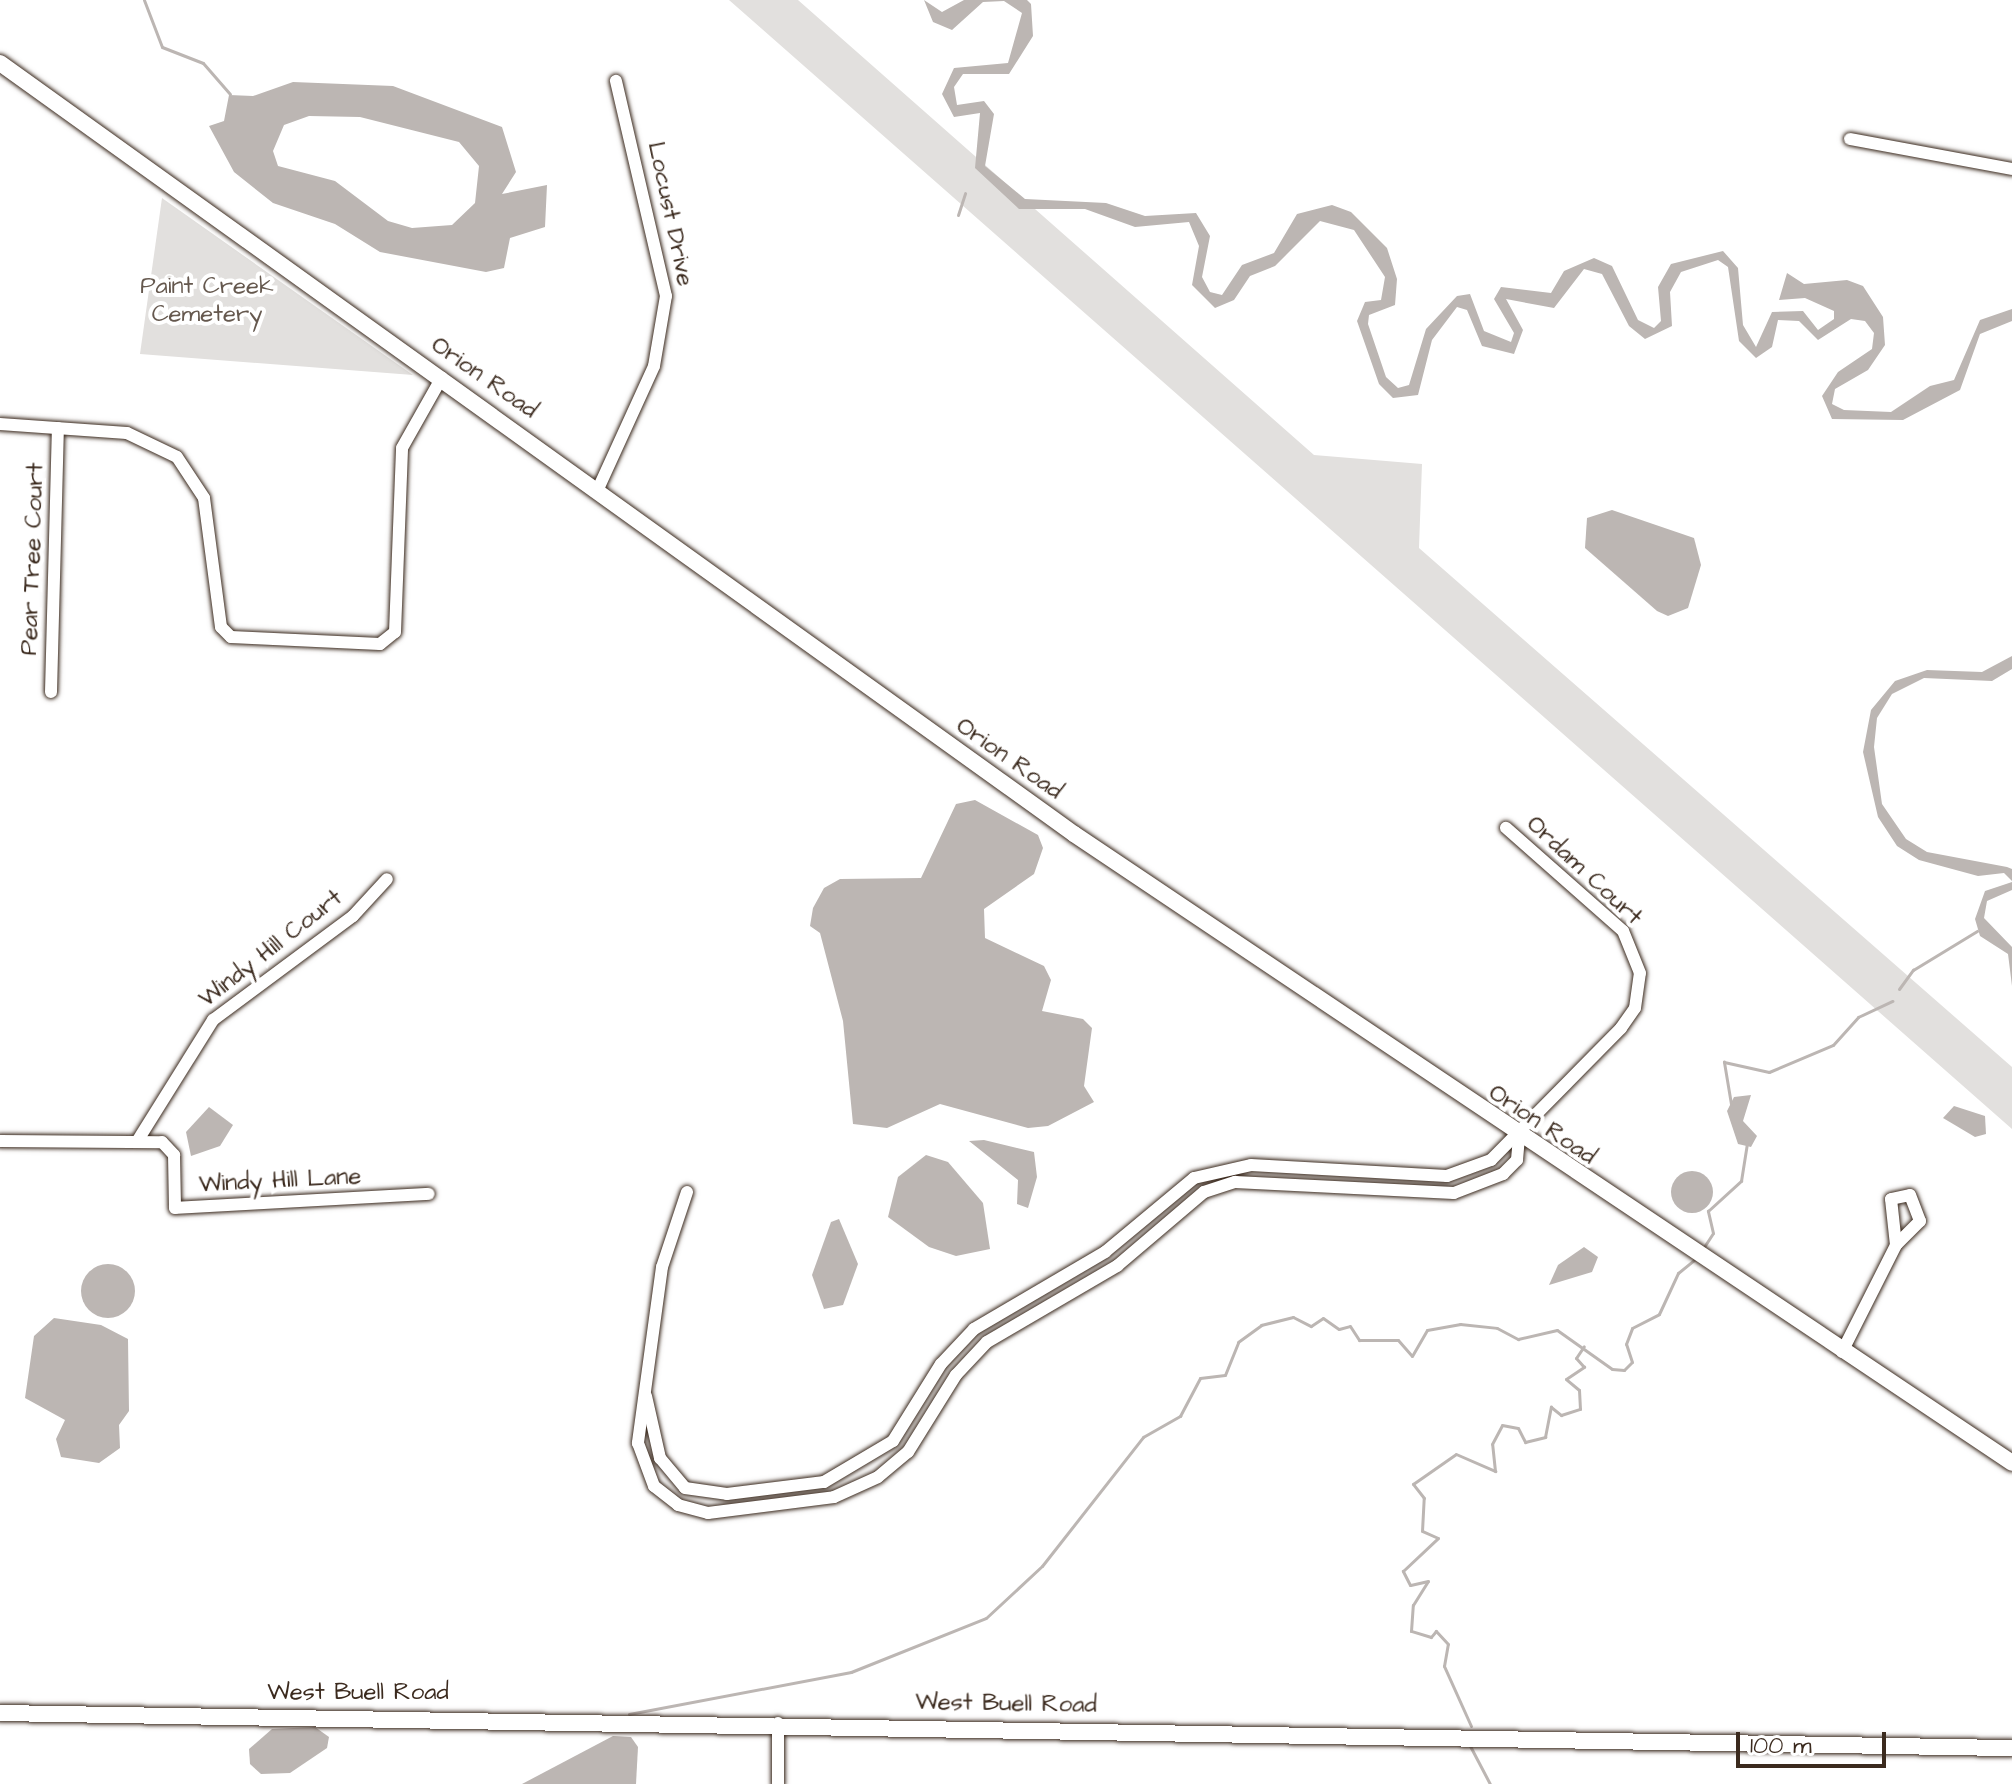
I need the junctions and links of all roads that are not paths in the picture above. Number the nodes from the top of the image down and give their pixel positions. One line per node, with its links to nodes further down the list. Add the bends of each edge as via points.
1 (0, 63): 5 (main road, Orion Road)
2 (616, 81): 8 (street, Locust Drive, via 666,296 654,366)
3 (1850, 139): 4 (street)
4 (2012, 169)
5 (442, 377): 7 (street, via 402,448 395,632 380,644 231,637 221,627 211,523 190,472 145,437); 8 (main road, Orion Road)
6 (0, 424): 7 (street)
7 (58, 428): 9 (street, Pear Tree Court)
8 (598, 489): 12 (main road, Orion Road, via 884,701)
9 (51, 692)
10 (1506, 828): 12 (street, Ordam Court, via 1623,931 1640,973 1635,1008 1621,1028)
11 (387, 879): 13 (street, Windy Hill Court, via 353,916 213,1020)
12 (1519, 1139): 16 (street); 19 (street, via 1517,1160); 27 (main road, Orion Road)
13 (138, 1140): 14 (street, Windy Hill Lane); 22 (street, Windy Hill Lane, via 162,1142 174,1155 175,1208)
14 (0, 1141)
15 (1244, 1166): 17 (street); 18 (street); 24 (street, via 1194,1178)
16 (1478, 1168): 17 (street); 19 (street)
17 (1418, 1175): 20 (street)
18 (1243, 1182): 20 (street); 25 (street, via 1190,1199 1139,1250)
19 (1489, 1183): 20 (street, via 1454,1193)
20 (1417, 1191)
21 (687, 1192): 29 (street, via 662,1267)
22 (429, 1194)
23 (1896, 1245): 27 (street)
24 (1075, 1270): 25 (street); 26 (street, via 1000,1311)
25 (1083, 1285): 28 (street, via 1012,1324)
26 (952, 1351): 28 (street); 31 (street, via 880,1454 836,1478)
27 (1842, 1352): 30 (main road, Orion Road)
28 (967, 1361): 32 (street, via 894,1466 856,1489)
29 (646, 1396): 31 (street, via 660,1458 685,1488 727,1494); 32 (street, via 638,1412 639,1458 664,1496 708,1513)
30 (2012, 1463)
31 (795, 1487): 32 (street)
32 (798, 1504)
33 (0, 1713): 34 (main road, West Buell Road)
34 (778, 1723): 35 (main road, West Buell Road); 36 (street)
35 (2012, 1748)
36 (778, 1784)

